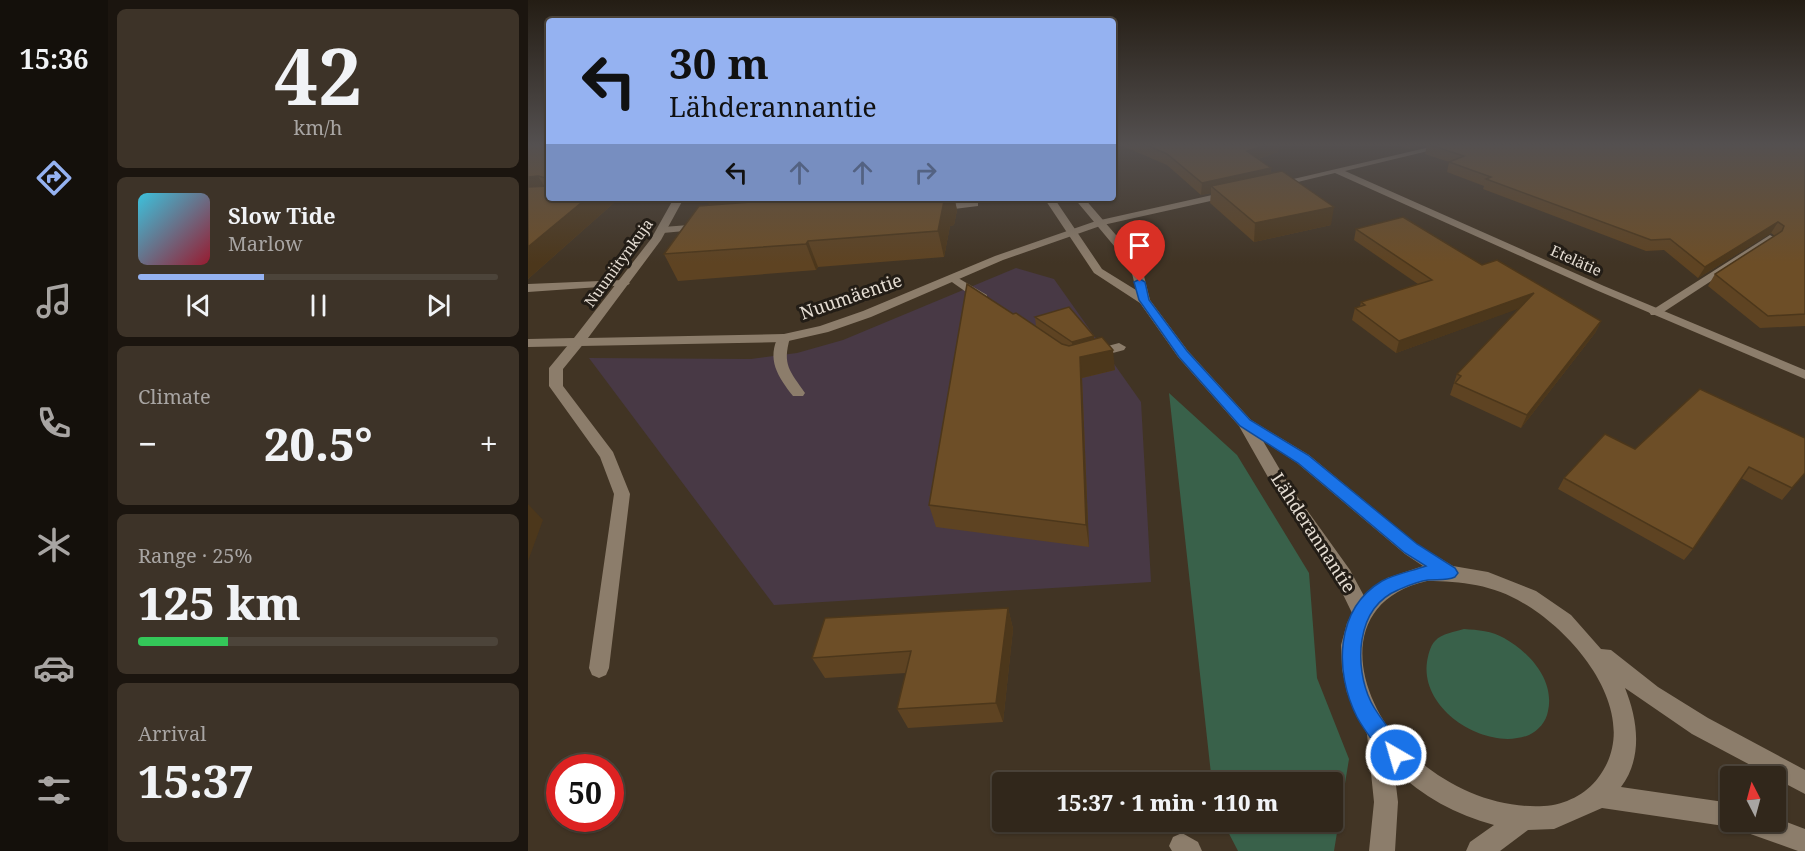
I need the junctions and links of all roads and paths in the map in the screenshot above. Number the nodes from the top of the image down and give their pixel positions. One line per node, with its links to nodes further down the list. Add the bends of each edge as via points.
1 (1279, 184): 3 (street)
2 (1366, 184): 20 (street, Etelätie)
3 (1269, 186)
4 (1246, 191): 10 (street, Nuumäentie)
5 (678, 201): 12 (street, Nuuniitynkuja)
6 (1051, 201): 13 (street, Lähderannantie)
7 (1082, 201): 10 (street, Lähderannantie)
8 (975, 204): 9 (street)
9 (929, 208)
10 (1100, 223): 13 (street, Nuumäentie); 18 (street, Lähderannantie, via 1135,264)
11 (709, 226): 12 (street)
12 (663, 230): 16 (street, Nuuniitynkuja)
13 (1072, 233): 15 (street, Nuumäentie); 18 (street, Lähderannantie, via 1098,271)
14 (1770, 238): 20 (street)
15 (953, 278): 19 (street); 21 (street, Nuumäentie, via 867,314)
16 (624, 283): 17 (street); 22 (street, Nuuniitynkuja)
17 (528, 288)
18 (1144, 300): 28 (street, Lähderannantie, via 1183,354)
19 (994, 306)
20 (1656, 312): 26 (street, Etelätie)
21 (784, 338): 22 (street, Nuumäentie); 27 (street, via 779,351 780,368)
22 (578, 342): 23 (street, Nuumäentie); 32 (street, Nuuniitynkuja, via 556,368 556,386 607,456 622,494)
23 (528, 343)
24 (1119, 347): 25 (street)
25 (1081, 357)
26 (1805, 375)
27 (798, 393)
28 (1245, 423): 29 (street, Lähderannantie, via 1303,459 1411,549); 30 (street, Lähderannantie, via 1283,489 1343,575)
29 (1449, 573): 30 (street, via 1427,573 1389,586); 31 (street, via 1472,575 1519,591)
30 (1362, 612): 33 (street, via 1351,646 1351,666 1365,711)
31 (1584, 639): 34 (street, via 1630,681 1672,711); 35 (street, via 1613,684 1622,708 1625,733 1614,777)
32 (599, 669)
33 (1378, 733): 37 (street, via 1396,755 1442,792 1498,815); 40 (street, via 1386,802)
34 (1805, 782)
35 (1599, 796): 36 (street); 37 (street, via 1554,817)
36 (1720, 813)
37 (1525, 817): 41 (street)
38 (1779, 832): 39 (street)
39 (1805, 841)
40 (1382, 851)
41 (1479, 851)

